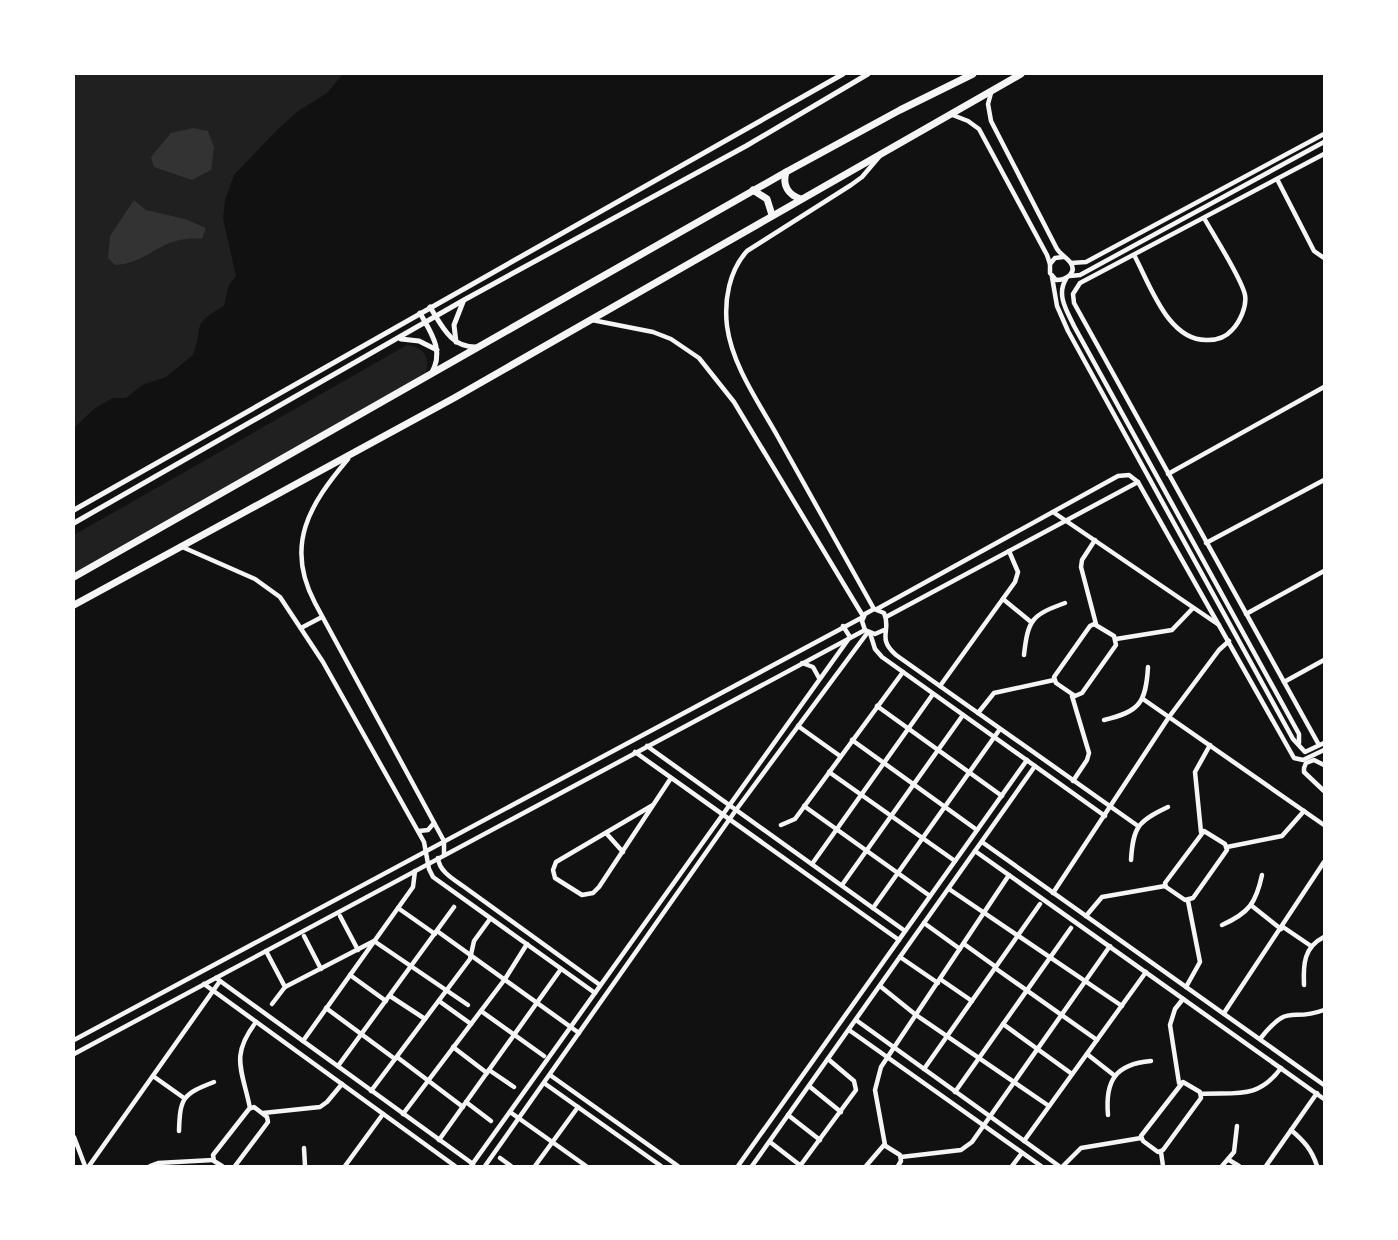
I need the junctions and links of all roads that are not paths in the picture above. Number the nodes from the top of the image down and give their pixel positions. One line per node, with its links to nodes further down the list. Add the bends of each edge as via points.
1 (843, 74): 7 (street)
2 (868, 74): 11 (street)
3 (973, 74): 17 (highway)
4 (1021, 74): 5 (highway)
5 (994, 89): 6 (highway); 20 (street, via 989,116)
6 (949, 114): 13 (highway); 22 (street, via 979,130)
7 (738, 133): 9 (street); 11 (street)
8 (1325, 134): 35 (street, via 1086,262)
9 (728, 138): 12 (street); 29 (street)
10 (1325, 142): 14 (street)
11 (746, 146): 12 (street)
12 (736, 152): 34 (street)
13 (883, 152): 21 (highway); 76 (street, via 862,177 747,251 731,278 726,311 731,343 752,390)
14 (1305, 152): 16 (street); 27 (street)
15 (1325, 154): 16 (street)
16 (1310, 162): 18 (street)
17 (786, 172): 19 (highway); 21 (highway, via 787,189)
18 (1277, 180): 25 (street); 32 (street, via 1314,251)
19 (753, 190): 24 (highway, via 767,200); 48 (highway)
20 (1028, 193): 22 (street); 23 (street)
21 (801, 199): 24 (highway)
22 (1017, 199): 26 (street)
23 (1039, 214): 26 (street); 31 (street)
24 (772, 215): 44 (highway)
25 (1204, 218): 28 (street); 30 (street, via 1245,295 1240,319 1227,335 1200,340 1175,327)
26 (1028, 219): 36 (street)
27 (1166, 228): 28 (street); 39 (street)
28 (1170, 236): 30 (street)
29 (528, 251): 33 (street); 34 (street)
30 (1134, 255): 52 (street, via 1080,283 1073,299)
31 (1063, 257): 35 (street); 36 (street)
32 (1325, 258)
33 (512, 261): 37 (street); 41 (street)
34 (535, 262): 37 (street)
35 (1071, 263): 39 (street)
36 (1050, 264): 38 (street)
37 (518, 271): 40 (street)
38 (1052, 277): 39 (street); 69 (street, via 1068,331)
39 (1068, 278): 54 (street, via 1061,291 1068,313)
40 (464, 300): 43 (street); 47 (street, via 454,325)
41 (430, 307): 42 (street); 43 (street)
42 (420, 313): 45 (street); 55 (street)
43 (436, 317): 45 (street); 47 (street)
44 (591, 320): 53 (highway); 79 (street, via 653,331 699,358 734,402)
45 (425, 323): 46 (street); 49 (street)
46 (398, 340): 49 (street, via 419,341); 56 (street)
47 (456, 342): 48 (street)
48 (480, 346): 50 (highway)
49 (437, 350): 50 (street)
50 (429, 377): 71 (highway)
51 (1325, 387): 57 (street)
52 (1155, 451): 54 (street); 57 (street)
53 (351, 455): 66 (highway); 78 (street, via 318,499 303,531 302,568)
54 (1146, 455): 68 (street)
55 (169, 456): 56 (street); 60 (street)
56 (174, 465): 63 (street)
57 (1168, 474): 65 (street)
58 (1325, 480): 65 (street)
59 (1138, 482): 61 (street, via 1129,475 1118,476); 62 (street); 84 (street)
60 (74, 510)
61 (1054, 512): 62 (street); 76 (street)
62 (1066, 520): 64 (street); 67 (street)
63 (74, 523)
64 (1095, 540): 75 (street); 82 (street, via 1081,567)
65 (1206, 543): 77 (street)
66 (179, 546): 74 (highway); 85 (street, via 268,587)
67 (1009, 551): 72 (street, via 1017,578); 80 (street)
68 (1201, 555): 69 (street); 92 (street)
69 (1193, 559): 122 (street)
70 (1325, 570): 77 (street)
71 (74, 578)
72 (1003, 599): 81 (street); 105 (street)
73 (1065, 603): 81 (street, via 1045,610)
74 (74, 605)
75 (1193, 608): 84 (street); 89 (street, via 1172,631)
76 (876, 609): 79 (street); 80 (street)
77 (1246, 614): 91 (street)
78 (322, 617): 85 (street); 157 (street)
79 (863, 617): 83 (street); 87 (street)
80 (886, 617): 86 (street)
81 (1031, 622): 96 (street)
82 (1096, 624): 89 (street); 103 (street, via 1088,628)
83 (844, 626): 88 (street); 106 (street)
84 (1220, 626): 90 (street)
85 (301, 628): 163 (street)
86 (884, 630): 87 (street); 95 (street)
87 (868, 632): 88 (street); 93 (street); 94 (street)
88 (849, 637): 99 (street); 102 (street)
89 (1116, 639): 108 (street, via 1082,693)
90 (1229, 642): 114 (street); 128 (street, via 1296,760)
91 (1261, 643): 92 (street); 104 (street)
92 (1252, 648): 122 (street, via 1299,734)
93 (856, 649): 94 (street); 116 (street)
94 (875, 649): 97 (street)
95 (890, 650): 97 (street); 105 (street)
96 (1024, 655)
97 (882, 657): 101 (street)
98 (1325, 660): 104 (street)
99 (801, 663): 102 (street, via 813,667); 110 (street)
100 (1148, 667): 109 (street)
101 (902, 672): 107 (street); 111 (street)
102 (819, 678): 121 (street)
103 (1054, 680): 108 (street); 112 (street, via 994,692)
104 (1284, 681): 123 (street)
105 (940, 686): 112 (street)
106 (726, 689): 110 (street); 139 (street)
107 (933, 694): 113 (street); 117 (street)
108 (1072, 695): 138 (street, via 1089,753)
109 (1143, 699): 114 (street); 115 (street, via 1126,715)
110 (732, 700): 125 (street)
111 (877, 706): 117 (street); 120 (street)
112 (978, 713): 118 (street)
113 (963, 715): 119 (street); 127 (street)
114 (1169, 717): 124 (street); 149 (street)
115 (1104, 720)
116 (798, 726): 126 (street); 130 (street)
117 (908, 729): 127 (street); 132 (street)
118 (1000, 729): 119 (street); 138 (street)
119 (994, 737): 131 (street); 136 (street)
120 (852, 740): 130 (street); 132 (street)
121 (773, 743): 126 (street); 145 (street)
122 (1299, 743): 123 (street, via 1305,752)
123 (1322, 744)
124 (1210, 745): 152 (street); 165 (street, via 1195,772)
125 (647, 746): 129 (street); 145 (street)
126 (782, 748): 151 (street)
127 (938, 750): 136 (street); 140 (street)
128 (1325, 750)
129 (635, 752): 137 (street); 142 (street)
130 (840, 756): 135 (street)
131 (1027, 760): 134 (street); 144 (street)
132 (884, 763): 140 (street); 143 (street)
133 (1325, 765): 141 (street, via 1314,760 1306,763 1304,772)
134 (1035, 766): 155 (street); 168 (street)
135 (829, 772): 143 (street); 147 (street)
136 (969, 772): 144 (street); 148 (street)
137 (671, 778): 146 (street); 153 (street)
138 (1073, 781): 149 (street)
139 (554, 782): 142 (street); 167 (street)
140 (914, 784): 148 (street); 154 (street)
141 (1325, 791)
142 (559, 793): 174 (street)
143 (861, 795): 154 (street); 161 (street)
144 (1002, 796): 162 (street)
145 (729, 804): 151 (street); 153 (street)
146 (653, 805): 164 (street); 173 (street)
147 (804, 806): 158 (street, via 795,819); 161 (street)
148 (945, 807): 162 (street); 166 (street)
149 (1110, 807): 155 (street); 159 (street)
150 (1168, 807): 159 (street)
151 (736, 810): 156 (street); 180 (street)
152 (1304, 811): 160 (street); 169 (street, via 1282,836)
153 (722, 814): 156 (street); 201 (street)
154 (891, 816): 166 (street); 171 (street)
155 (1105, 816): 191 (street)
156 (730, 819): 186 (street); 203 (street)
157 (434, 823): 163 (street, via 428,830); 167 (street)
158 (781, 825)
159 (1138, 825): 176 (street)
160 (1325, 825)
161 (836, 829): 171 (street); 180 (street)
162 (977, 830): 177 (street)
163 (418, 831): 170 (street)
164 (606, 833): 173 (street); 173 (street, via 556,862 555,878 590,895)
165 (1201, 833): 169 (street, via 1209,832); 188 (street)
166 (922, 838): 177 (street); 183 (street)
167 (444, 841): 170 (street); 174 (street)
168 (982, 842): 172 (street); 191 (street)
169 (1227, 847): 194 (street)
170 (426, 850): 179 (street); 200 (street)
171 (867, 850): 183 (street); 187 (street)
172 (975, 851): 184 (street); 189 (street)
173 (623, 852)
174 (444, 854): 175 (street)
175 (438, 858): 179 (street); 190 (street, via 444,870)
176 (1131, 860)
177 (955, 861): 192 (street)
178 (1325, 862): 212 (street)
179 (428, 863): 182 (street); 193 (street, via 433,877)
180 (811, 864): 181 (street)
181 (818, 868): 186 (street); 187 (street)
182 (415, 871): 197 (street, via 413,887); 206 (street)
183 (898, 873): 192 (street); 199 (street)
184 (1009, 875): 202 (street); 215 (street)
185 (1262, 875): 196 (street)
186 (811, 877): 219 (street)
187 (842, 886): 199 (street)
188 (1165, 886): 194 (street); 205 (street, via 1102,897)
189 (949, 889): 202 (street); 208 (street)
190 (467, 890): 193 (street); 241 (street)
191 (1053, 893): 205 (street)
192 (930, 896): 213 (street)
193 (461, 899): 207 (street)
194 (1188, 901): 244 (street, via 1200,962)
195 (1040, 904): 216 (street)
196 (1252, 905): 210 (street); 212 (street)
197 (398, 908): 214 (street); 220 (street)
198 (454, 908): 214 (street)
199 (873, 908): 213 (street)
200 (318, 909): 206 (street); 280 (street)
201 (655, 909): 203 (street); 241 (street)
202 (984, 913): 216 (street); 222 (street)
203 (663, 914): 275 (street)
204 (340, 916): 225 (street)
205 (1086, 916): 209 (street)
206 (324, 919): 226 (street)
207 (490, 919): 221 (street); 227 (street, via 474,941)
208 (924, 923): 222 (street); 228 (street)
209 (1098, 925): 215 (street); 244 (street)
210 (1222, 925)
211 (1071, 928): 229 (street)
212 (1282, 928): 224 (street); 264 (street)
213 (905, 931): 219 (street)
214 (436, 933): 227 (street); 230 (street)
215 (1092, 933): 223 (street)
216 (1018, 935): 229 (street); 231 (street)
217 (304, 936): 232 (street)
218 (1325, 937): 224 (street)
219 (899, 940): 246 (street)
220 (374, 942): 225 (street); 230 (street); 235 (street)
221 (527, 944): 233 (street); 237 (street)
222 (962, 946): 231 (street); 238 (street)
223 (1110, 946): 234 (street); 239 (street)
224 (1311, 946): 242 (street, via 1303,963)
225 (358, 950): 232 (street)
226 (266, 951): 236 (street); 245 (street)
227 (471, 955): 237 (street); 249 (street)
228 (900, 957): 238 (street); 243 (street)
229 (1050, 957): 239 (street); 248 (street)
230 (411, 967): 249 (street); 252 (street)
231 (995, 967): 248 (street); 256 (street)
232 (321, 969): 245 (street)
233 (561, 969): 250 (street); 257 (street)
234 (1146, 972): 253 (street); 260 (street)
235 (350, 975): 254 (street); 261 (street)
236 (218, 979): 240 (street); 247 (street); 273 (street)
237 (505, 979): 257 (street); 263 (street)
238 (939, 981): 256 (street); 265 (street)
239 (1085, 981): 260 (street); 266 (street)
240 (204, 984): 247 (street); 288 (street)
241 (600, 985): 250 (street)
242 (1304, 985)
243 (880, 986): 251 (street); 265 (street)
244 (1186, 986): 264 (street)
245 (285, 987): 258 (street)
246 (864, 989): 251 (street); 317 (street)
247 (213, 990): 269 (street); 303 (street)
248 (1027, 990): 266 (street); 271 (street)
249 (446, 991): 255 (street); 259 (street)
250 (595, 993): 272 (street)
251 (874, 995): 268 (street)
252 (390, 996): 254 (street); 267 (street)
253 (1184, 999): 296 (street); 310 (street, via 1170,1025)
254 (386, 1001): 276 (street)
255 (439, 1001): 267 (street); 270 (street)
256 (972, 1001): 278 (street)
257 (537, 1002): 272 (street); 277 (street)
258 (272, 1004)
259 (468, 1006)
260 (1122, 1006): 282 (street)
261 (326, 1008): 276 (street); 283 (street)
262 (1325, 1010): 279 (street, via 1283,1016)
263 (481, 1011): 270 (street); 277 (street)
264 (1224, 1013): 279 (street)
265 (916, 1015): 278 (street); 285 (street)
266 (1061, 1015): 282 (street); 286 (street)
267 (425, 1019): 291 (street)
268 (856, 1020): 274 (street); 285 (street)
269 (256, 1022): 281 (street); 326 (street, via 239,1054)
270 (471, 1024): 284 (street)
271 (1003, 1024): 286 (street); 293 (street)
272 (570, 1027): 275 (street); 328 (street)
273 (288, 1030): 281 (street); 283 (street)
274 (849, 1030): 292 (street); 294 (street)
275 (579, 1033): 302 (street)
276 (362, 1035): 291 (street); 297 (street)
277 (514, 1035): 290 (street); 300 (street)
278 (947, 1036): 293 (street); 299 (street)
279 (1260, 1039): 287 (street)
280 (74, 1040)
281 (281, 1040): 309 (street)
282 (1097, 1040): 289 (street)
283 (303, 1041): 297 (street)
284 (453, 1048): 300 (street); 305 (street)
285 (894, 1048): 292 (street); 299 (street)
286 (1037, 1049): 301 (street); 307 (street)
287 (1280, 1053): 296 (street); 311 (street)
288 (74, 1054)
289 (1087, 1054): 301 (street); 304 (street)
290 (544, 1056)
291 (396, 1058): 305 (street); 314 (street)
292 (888, 1058): 327 (street); 349 (street, via 874,1090)
293 (979, 1058): 307 (street); 315 (street)
294 (828, 1059): 312 (street); 329 (street, via 856,1084)
295 (1151, 1061): 304 (street, via 1130,1064)
296 (1273, 1062): 298 (street)
297 (338, 1066): 314 (street)
298 (1281, 1068): 316 (street); 318 (street, via 1259,1089)
299 (924, 1069): 315 (street)
300 (488, 1071): 313 (street); 323 (street)
301 (1072, 1074): 324 (street)
302 (550, 1075): 308 (street); 371 (street)
303 (153, 1076): 319 (street); 358 (street)
304 (1115, 1076): 334 (street, via 1107,1094)
305 (428, 1081): 323 (street); 332 (street)
306 (214, 1082): 319 (street)
307 (1014, 1082): 324 (street); 335 (street)
308 (544, 1083): 325 (street); 336 (street)
309 (342, 1084): 330 (street, via 320,1107); 331 (street)
310 (1179, 1084): 318 (street, via 1186,1082); 343 (street)
311 (1325, 1085)
312 (809, 1086): 322 (street); 329 (street)
313 (514, 1087)
314 (371, 1090): 332 (street)
315 (955, 1092): 321 (street)
316 (1317, 1093): 320 (street); 340 (street)
317 (789, 1094): 322 (street); 372 (street)
318 (1201, 1094): 351 (street)
319 (184, 1098): 341 (street)
320 (1325, 1099)
321 (967, 1100): 327 (street); 335 (street)
322 (799, 1101): 333 (street)
323 (464, 1105): 337 (street); 344 (street)
324 (1049, 1106): 346 (street)
325 (578, 1107): 348 (street); 370 (street)
326 (250, 1108): 330 (street); 355 (street)
327 (960, 1109): 338 (street)
328 (510, 1112): 336 (street); 357 (street)
329 (841, 1112): 345 (street)
330 (263, 1114): 363 (street, via 268,1124)
331 (383, 1114): 365 (street); 366 (street)
332 (403, 1114): 344 (street)
333 (789, 1115): 345 (street); 347 (street)
334 (1108, 1115)
335 (989, 1116): 338 (street); 346 (street)
336 (519, 1119): 348 (street); 367 (street)
337 (491, 1121)
338 (983, 1125): 352 (street); 353 (street, via 961,1150)
339 (1237, 1126): 356 (street)
340 (1291, 1130): 382 (street); 383 (street, via 1314,1156)
341 (178, 1131)
342 (74, 1137): 358 (street)
343 (1141, 1138): 351 (street); 378 (street, via 1081,1148)
344 (439, 1140): 357 (street)
345 (820, 1140): 360 (street)
346 (1024, 1141): 378 (street)
347 (770, 1142): 360 (street); 373 (street)
348 (553, 1143): 359 (street); 369 (street)
349 (885, 1145): 353 (street); 374 (street)
350 (304, 1148): 364 (street)
351 (1161, 1152): 379 (street)
352 (1022, 1153): 376 (street); 377 (street)
353 (901, 1157): 375 (street)
354 (500, 1158): 368 (street)
355 (213, 1160): 361 (street); 362 (street)
356 (1229, 1160): 380 (street); 381 (street)
357 (472, 1165)
358 (89, 1166)
359 (584, 1166)
360 (800, 1166)
361 (150, 1167)
362 (222, 1167)
363 (235, 1167)
364 (305, 1167)
365 (345, 1167)
366 (455, 1167)
367 (485, 1167)
368 (511, 1167)
369 (535, 1167)
370 (662, 1167)
371 (678, 1167)
372 (738, 1167)
373 (752, 1167)
374 (866, 1167)
375 (898, 1167)
376 (1012, 1167)
377 (1041, 1167)
378 (1061, 1167)
379 (1163, 1167)
380 (1222, 1167)
381 (1239, 1167)
382 (1266, 1167)
383 (1317, 1167)

